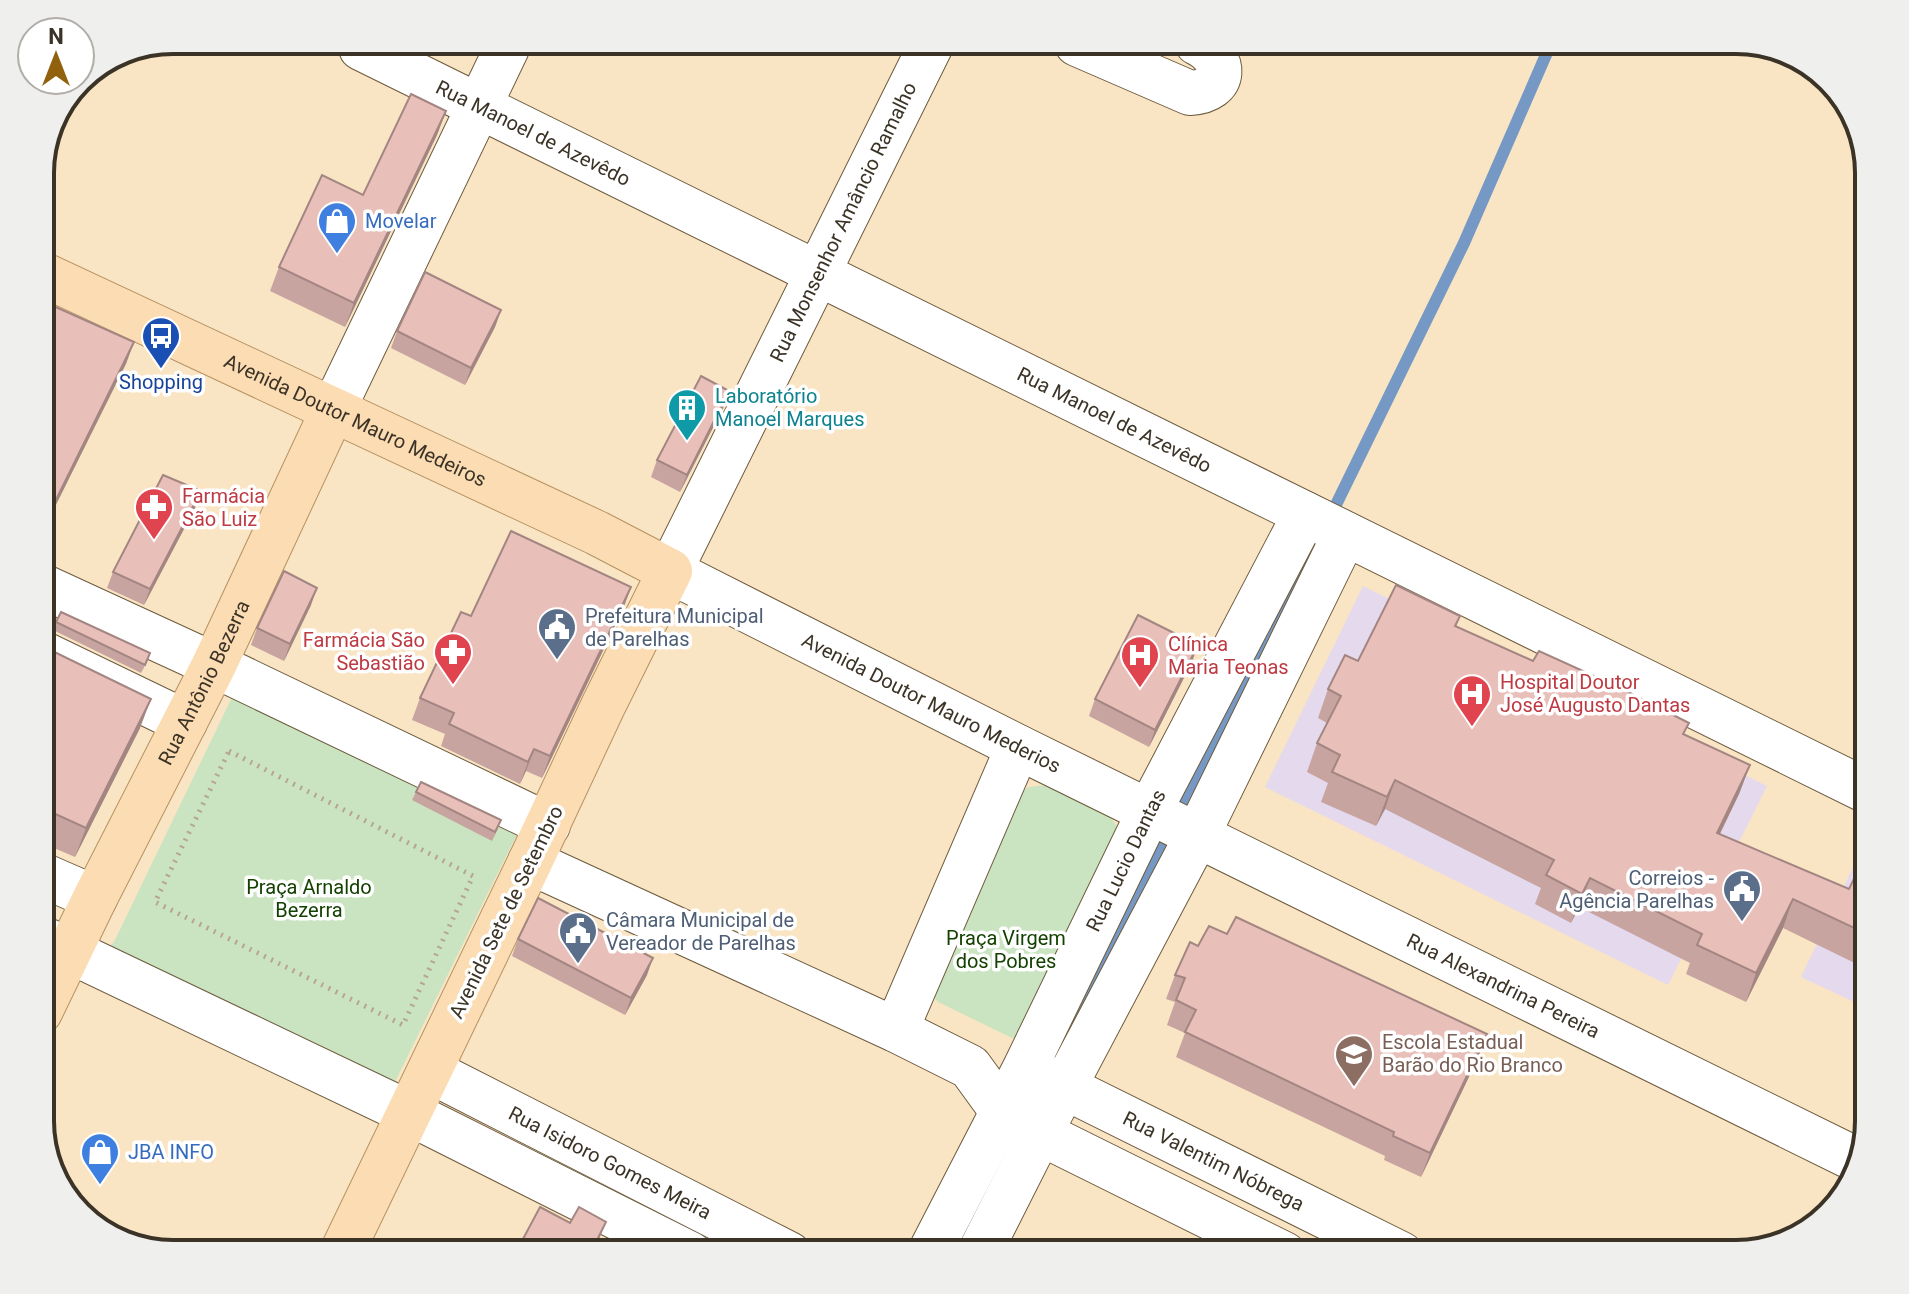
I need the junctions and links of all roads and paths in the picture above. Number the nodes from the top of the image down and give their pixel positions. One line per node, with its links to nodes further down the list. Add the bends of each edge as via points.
1 (373, 54): 6 (street, Rua Manoel de Azevêdo)
2 (504, 54): 6 (street)
3 (927, 54): 7 (street, Rua Monsenhor Amâncio Ramalho)
4 (1100, 54): 5 (street, via 1190,93 1212,88 1218,80)
5 (1214, 54)
6 (478, 107): 7 (street, Rua Manoel de Azevêdo); 9 (street)
7 (818, 272): 10 (street, Rua Manoel de Azevêdo); 12 (street, Rua Monsenhor Amâncio Ramalho)
8 (54, 280): 9 (main road, Avenida Doutor Mauro Medeiros)
9 (333, 410): 12 (main road, Avenida Doutor Mauro Medeiros); 15 (main road, Rua Antônio Bezerra)
10 (1305, 514): 11 (street, Rua Manoel de Azevêdo); 19 (street, Rua Lucio Dantas)
11 (1345, 534): 18 (street, Rua Manoel de Azevêdo); 20 (street)
12 (670, 571): 17 (street, Avenida Doutor Mauro Mederios); 21 (main road, Avenida Sete de Setembro)
13 (54, 595): 15 (street)
14 (54, 659): 16 (street)
15 (212, 669): 16 (main road, Rua Antônio Bezerra); 21 (street)
16 (185, 722): 23 (main road, Rua Antônio Bezerra)
17 (1018, 747): 19 (street, Avenida Doutor Mauro Mederios); 26 (street)
18 (1855, 785)
19 (1150, 810): 20 (street, Rua Alexandrina Pereira); 28 (street, Rua Lucio Dantas)
20 (1198, 834): 30 (street); 34 (street, Rua Alexandrina Pereira)
21 (539, 844): 26 (street); 29 (main road, Avenida Sete de Setembro)
22 (54, 880): 23 (street)
23 (95, 898): 25 (main road, Rua Antônio Bezerra)
24 (155, 902): 24 (path, via 403,1025 473,876 229,751)
25 (55, 944): 32 (street)
26 (896, 1030): 27 (street)
27 (970, 1067): 28 (street); 31 (street)
28 (1025, 1068): 30 (street, Rua Valentim Nóbrega); 31 (street, Rua Lucio Dantas)
29 (430, 1071): 32 (main road, Avenida Sete de Setembro); 37 (street, Rua Isidoro Gomes Meira)
30 (1064, 1087): 33 (street); 41 (street, Rua Valentim Nóbrega)
31 (1002, 1111): 33 (street); 38 (street, Rua Lucio Dantas)
32 (409, 1113): 35 (main road, Avenida Sete de Setembro); 36 (street)
33 (1040, 1133): 39 (street); 40 (street)
34 (1850, 1157)
35 (348, 1240)
36 (662, 1240)
37 (762, 1240)
38 (936, 1240)
39 (986, 1240)
40 (1256, 1240)
41 (1373, 1240)

